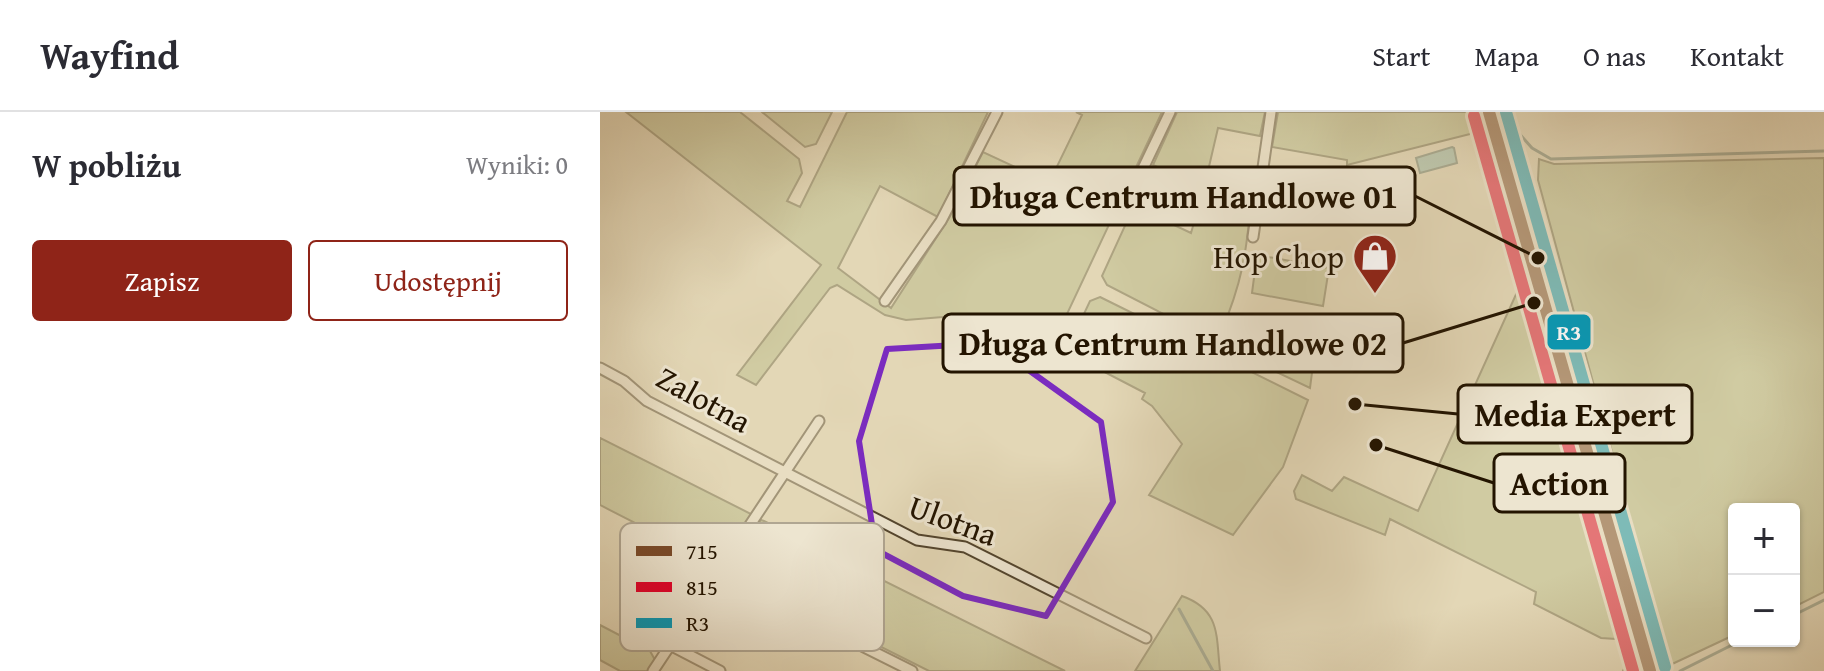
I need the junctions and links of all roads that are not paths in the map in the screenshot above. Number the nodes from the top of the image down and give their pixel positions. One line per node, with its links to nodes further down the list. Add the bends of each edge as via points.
1 (997, 112): 7 (street, via 941,221)
2 (1170, 112): 5 (street)
3 (1271, 112): 6 (street)
4 (1489, 112): 21 (street)
5 (1127, 202)
6 (1253, 237)
7 (885, 301)
8 (600, 368): 10 (street, Zalotna, via 647,401)
9 (819, 421): 10 (street)
10 (785, 473): 11 (street); 12 (street, Ulotna)
11 (752, 523)
12 (884, 523)
13 (884, 523): 14 (street, Ulotna, via 917,540 965,547)
14 (1146, 638)
15 (666, 651): 18 (street)
16 (682, 651): 19 (street)
17 (872, 651): 20 (street)
18 (653, 671)
19 (720, 671)
20 (912, 671)
21 (1650, 671)

